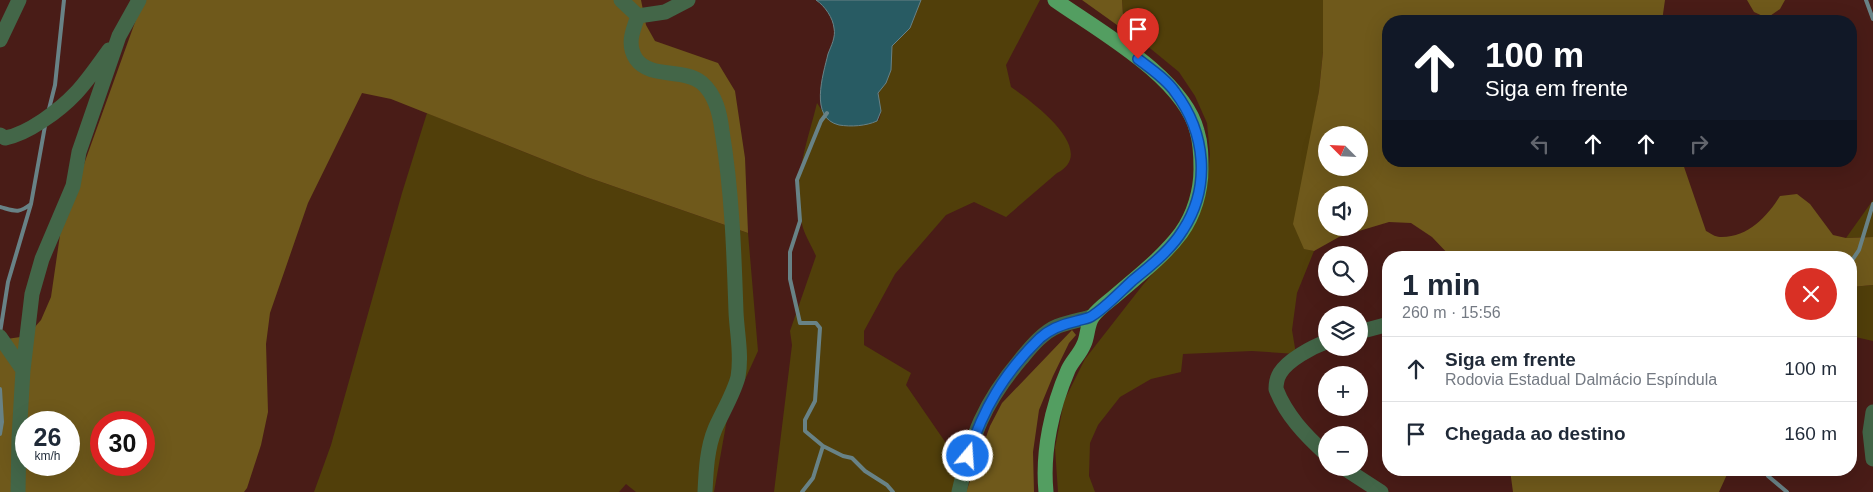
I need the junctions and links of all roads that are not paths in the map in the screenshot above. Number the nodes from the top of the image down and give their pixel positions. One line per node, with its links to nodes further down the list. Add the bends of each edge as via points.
1 (20, 0): 8 (street)
2 (138, 0): 7 (street)
3 (621, 0): 6 (street)
4 (688, 0): 6 (street, via 665,12)
5 (1055, 0): 10 (main road, via 1131,53 1174,90 1197,130 1201,154 1198,193 1193,212 1182,232 1164,254)
6 (638, 16): 21 (street, via 631,37 631,51 640,64 652,70 702,83 719,110 725,147 740,359 738,379 714,430)
7 (119, 36): 9 (street, via 76,93 53,113 14,137); 15 (street, via 79,152 73,186 42,259 32,294)
8 (0, 40)
9 (0, 135)
10 (1091, 317): 22 (street, via 1049,331 1007,375 976,431); 23 (main road, via 1084,344 1069,369 1056,403 1047,442)
11 (1382, 326): 12 (street)
12 (1368, 330)
13 (2, 340): 15 (street)
14 (1318, 345): 17 (street, via 1287,365 1280,373 1276,389 1288,414)
15 (23, 370): 20 (street)
16 (1873, 412): 18 (street, via 1870,432)
17 (1318, 447)
18 (1873, 458)
19 (1356, 476): 24 (street)
20 (18, 492)
21 (705, 492)
22 (960, 492)
23 (1046, 492)
24 (1381, 492)

